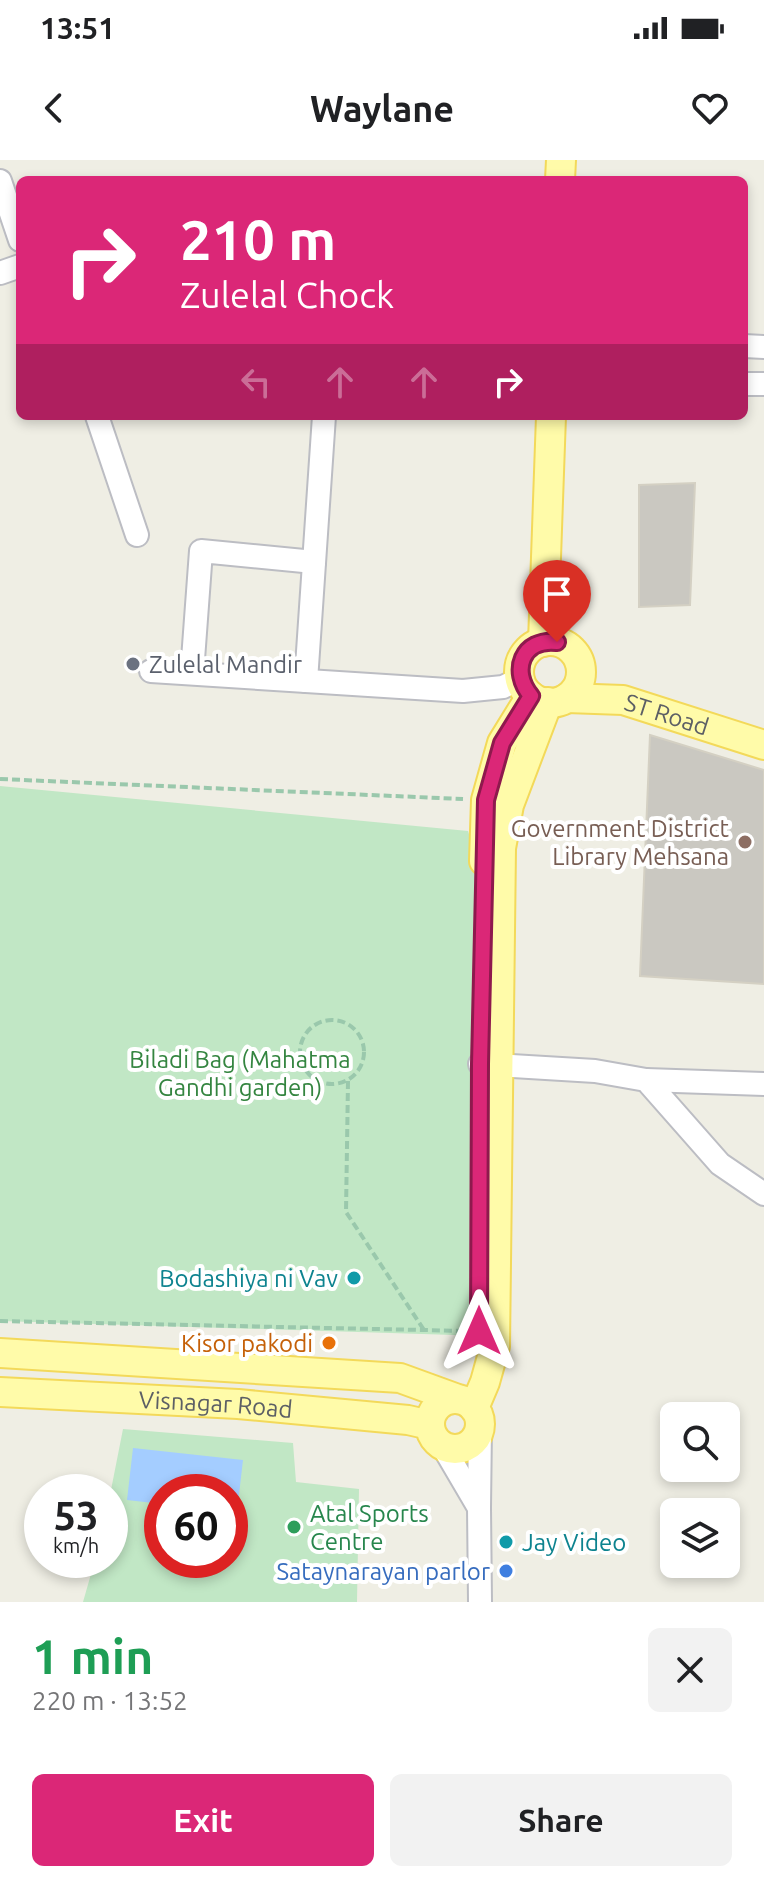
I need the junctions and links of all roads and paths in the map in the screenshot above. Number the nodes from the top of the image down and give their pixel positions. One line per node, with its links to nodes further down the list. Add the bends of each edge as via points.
1 (0, 181): 2 (street)
2 (16, 228)
3 (98, 420): 6 (street)
4 (324, 420): 7 (street)
5 (551, 420): 8 (main road)
6 (137, 535)
7 (314, 562): 10 (street, via 201,551); 12 (street)
8 (543, 642): 11 (main road, via 570,648); 13 (main road, via 522,660)
9 (151, 671): 10 (street)
10 (192, 673): 12 (street)
11 (581, 673): 13 (main road, via 579,683); 14 (main road, ST Road)
12 (306, 681): 13 (street, via 463,691 503,687)
13 (542, 694): 15 (main road, ST Road, via 623,700); 17 (main road, via 502,743); 18 (main road, via 501,848)
14 (764, 730)
15 (764, 745)
16 (0, 779): 17 (path)
17 (486, 800): 18 (main road)
18 (489, 1064): 19 (street); 25 (main road); 28 (main road, via 495,1346 485,1382)
19 (646, 1080): 21 (street); 22 (street, via 720,1164)
20 (348, 1081): 20 (path, via 327,1085 307,1074 299,1054 305,1033 313,1026 343,1022 359,1035 364,1044 362,1065); 24 (path, via 346,1212)
21 (764, 1084)
22 (764, 1194)
23 (0, 1321): 24 (path)
24 (424, 1330): 25 (path)
25 (479, 1331): 28 (main road)
26 (0, 1353): 28 (main road, via 400,1378)
27 (0, 1392): 29 (main road, Visnagar Road, via 238,1404 408,1420)
28 (468, 1408): 29 (main road, via 436,1406); 29 (main road, via 475,1439 453,1449); 30 (street)
29 (436, 1435): 30 (street)
30 (479, 1508): 31 (street)
31 (480, 1602)

